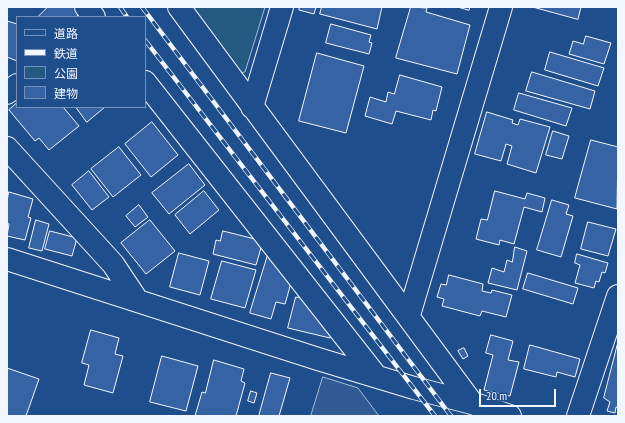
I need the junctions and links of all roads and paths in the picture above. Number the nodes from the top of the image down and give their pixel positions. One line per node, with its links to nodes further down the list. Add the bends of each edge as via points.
1 (86, 7): 5 (street)
2 (179, 7): 9 (street)
3 (282, 7): 9 (street)
4 (501, 7): 14 (street)
5 (93, 16)
6 (146, 83): 15 (street)
7 (16, 86): 8 (street)
8 (7, 93)
9 (252, 107): 14 (street)
10 (7, 148): 13 (street, via 113,264)
11 (7, 259): 13 (street)
12 (618, 296): 18 (street)
13 (137, 300): 15 (street)
14 (408, 315): 16 (street)
15 (376, 376): 16 (street)
16 (472, 403): 17 (street)
17 (510, 416)
18 (578, 416)

